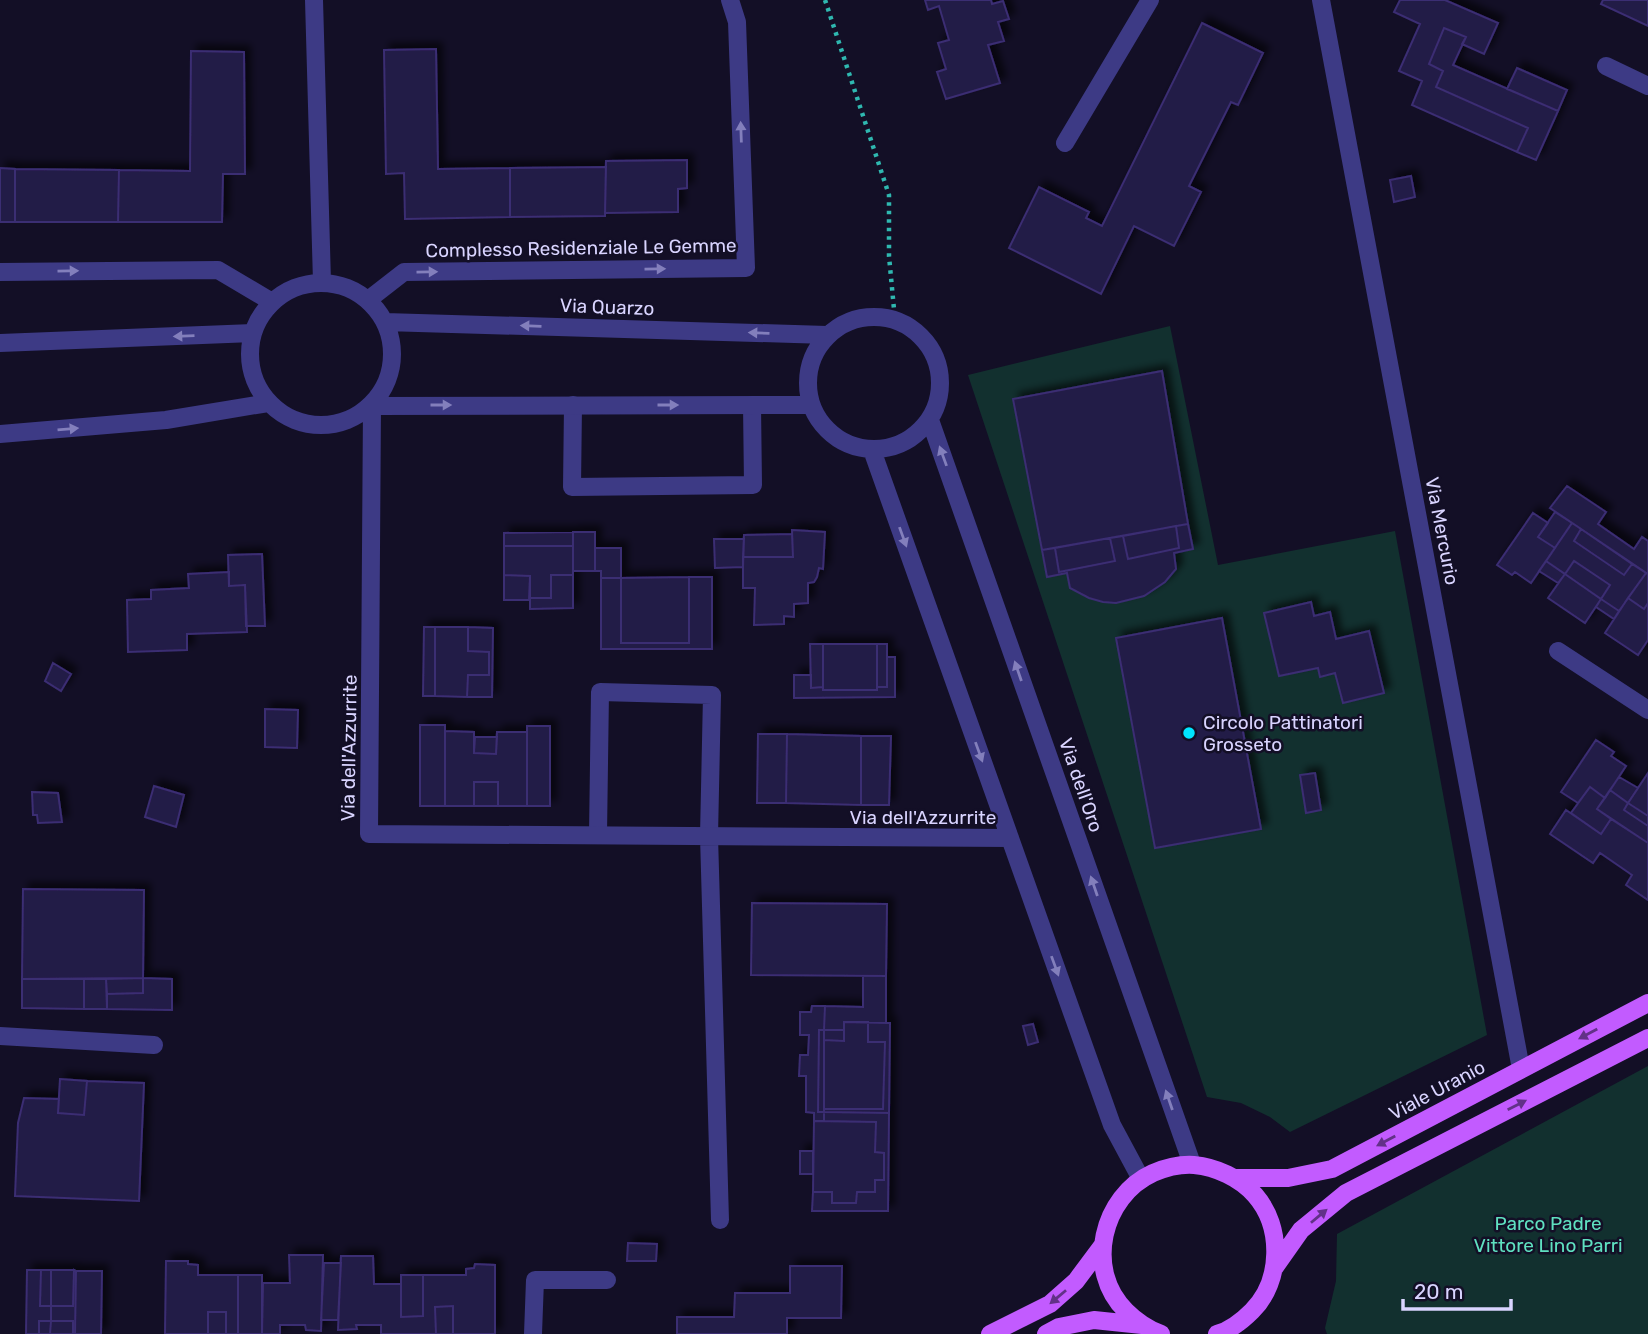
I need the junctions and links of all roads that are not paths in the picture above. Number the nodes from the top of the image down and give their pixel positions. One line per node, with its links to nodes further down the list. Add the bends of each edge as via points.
1 (314, 0): 9 (street)
2 (730, 0): 10 (street, Complesso Residenziale Le Gemme, one-way to 2, via 404,272 746,268 737,22)
3 (1150, 0): 7 (street)
4 (1321, 0): 33 (street, Via Mercurio)
5 (1606, 66): 6 (street)
6 (1648, 86)
7 (1065, 143)
8 (0, 272): 11 (street, one-way to 11, via 218,270)
9 (322, 282): 10 (street); 11 (street, via 287,291)
10 (368, 300): 12 (street)
11 (272, 302): 13 (street)
12 (385, 322): 14 (street, Via Quarzo, one-way to 12); 20 (street, via 393,366 386,387)
13 (253, 333): 15 (street, one-way to 15); 16 (street, via 249,358 255,382)
14 (827, 335): 19 (street, via 808,368); 21 (street, via 841,324 877,316 913,329 928,343 941,381)
15 (0, 343)
16 (268, 403): 20 (street, via 286,417 308,425 331,426); 22 (street, one-way to 16, via 166,420)
17 (573, 405): 18 (street, one-way to 18); 18 (street, via 572,487 753,485); 20 (street, one-way to 17)
18 (752, 405): 19 (street)
19 (811, 405): 23 (street, via 834,438)
20 (372, 406): 26 (street, Via dell'Azzurrite, via 369,834)
21 (930, 420): 23 (street, via 915,436 894,447); 34 (street, Via dell'Oro, one-way to 21)
22 (0, 434)
23 (872, 450): 28 (street, one-way to 28)
24 (1558, 652): 25 (street)
25 (1648, 710)
26 (598, 835): 27 (street, Via dell'Azzurrite); 27 (street, via 600,692 712,695)
27 (709, 836): 28 (street, Via dell'Azzurrite); 37 (street)
28 (1010, 838): 35 (street, one-way to 35, via 1112,1125)
29 (1648, 1003): 33 (main road, Viale Uranio, one-way to 33)
30 (0, 1036): 32 (street)
31 (1648, 1038): 39 (main road, one-way to 31, via 1301,1230 1346,1193)
32 (154, 1045)
33 (1521, 1069): 36 (main road, Viale Uranio, one-way to 36, via 1332,1169 1288,1178)
34 (1192, 1164): 35 (main road); 36 (main road)
35 (1141, 1178): 38 (main road, via 1121,1197 1108,1219)
36 (1235, 1178): 39 (main road, via 1255,1194 1268,1216)
37 (720, 1220)
38 (1102, 1245): 41 (main road, via 1103,1269 1111,1290 1124,1310); 44 (main road, one-way to 44, via 1076,1282 1050,1304)
39 (1275, 1267): 42 (main road)
40 (607, 1280): 43 (street, via 535,1280)
41 (1142, 1325): 45 (main road, via 1094,1320); 46 (main road)
42 (1243, 1327): 47 (main road)
43 (533, 1334)
44 (990, 1334)
45 (1046, 1334)
46 (1161, 1334)
47 (1217, 1334)

